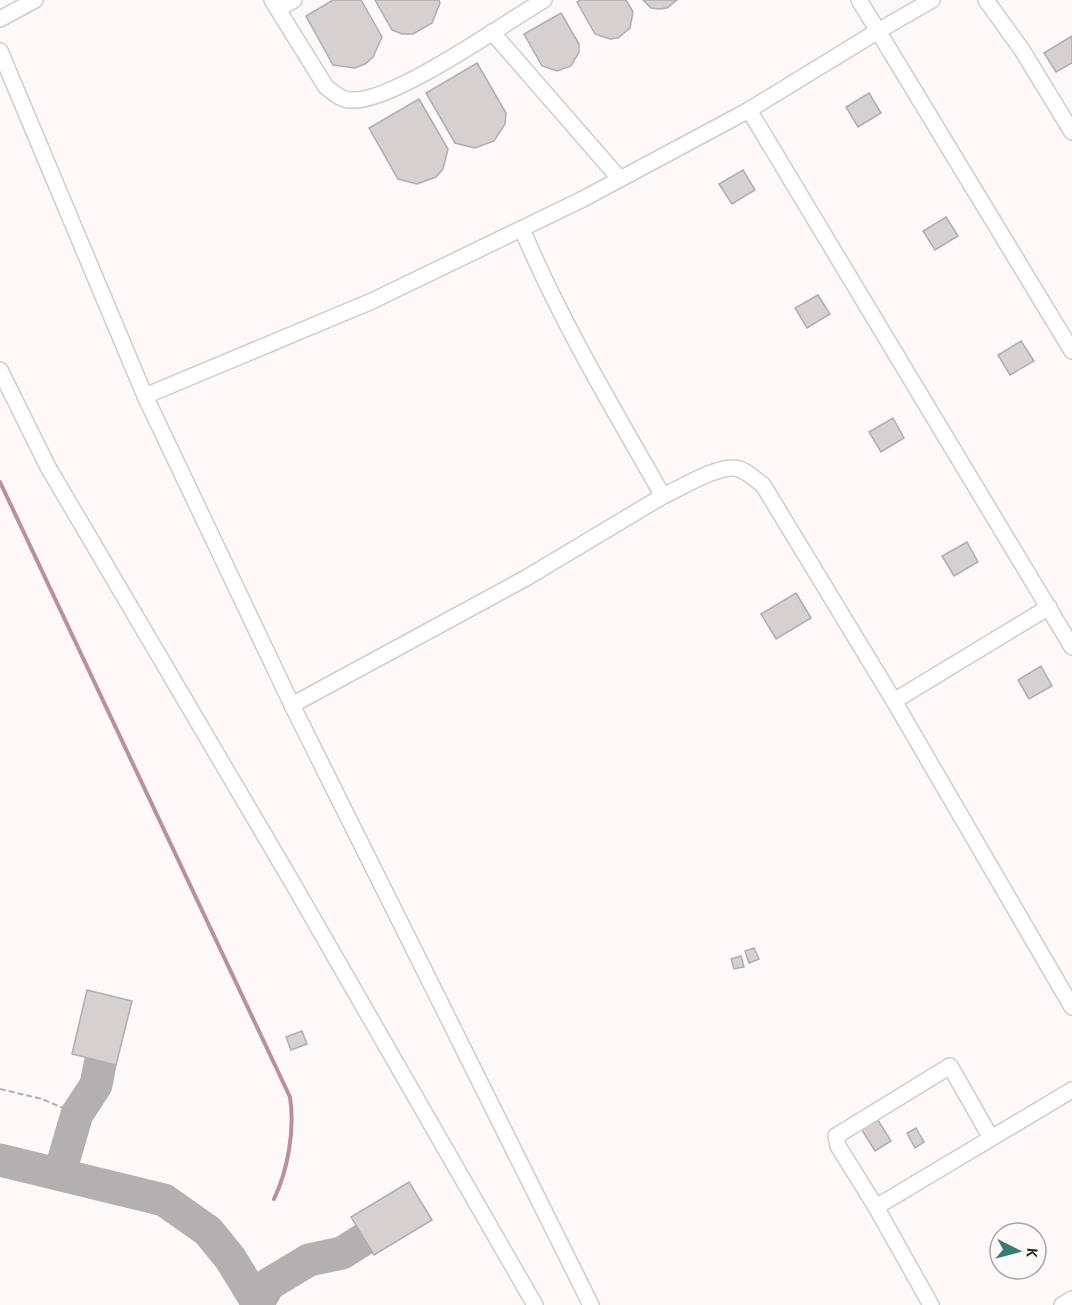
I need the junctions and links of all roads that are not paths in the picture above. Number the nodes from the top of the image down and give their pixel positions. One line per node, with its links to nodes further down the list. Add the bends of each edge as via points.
1 (35, 0): 8 (lane)
2 (294, 0): 7 (lane)
3 (544, 0): 10 (lane)
4 (859, 0): 9 (lane)
5 (932, 0): 9 (lane)
6 (986, 0): 13 (lane)
7 (275, 4): 10 (lane, via 326,87 351,101 384,94)
8 (0, 19)
9 (878, 31): 12 (lane); 16 (lane)
10 (492, 32): 14 (lane)
11 (0, 51): 18 (lane)
12 (749, 110): 14 (lane); 20 (lane)
13 (1072, 132)
14 (619, 178): 15 (lane)
15 (522, 229): 18 (lane, via 372,301); 19 (lane, via 581,351)
16 (1072, 351)
17 (0, 370): 29 (lane, via 48,467)
18 (145, 396): 23 (lane)
19 (663, 496): 22 (lane, via 717,471 734,468 763,485); 23 (lane, via 526,578)
20 (1048, 608): 21 (lane); 22 (lane)
21 (1072, 647)
22 (894, 701): 24 (lane)
23 (292, 705): 30 (lane)
24 (1072, 1007)
25 (1072, 1090): 26 (lane)
26 (991, 1138): 27 (lane); 27 (lane, via 950,1066 836,1136 838,1146)
27 (876, 1207): 31 (lane)
28 (1072, 1299): 32 (lane)
29 (535, 1305)
30 (591, 1305)
31 (931, 1305)
32 (1062, 1305)

